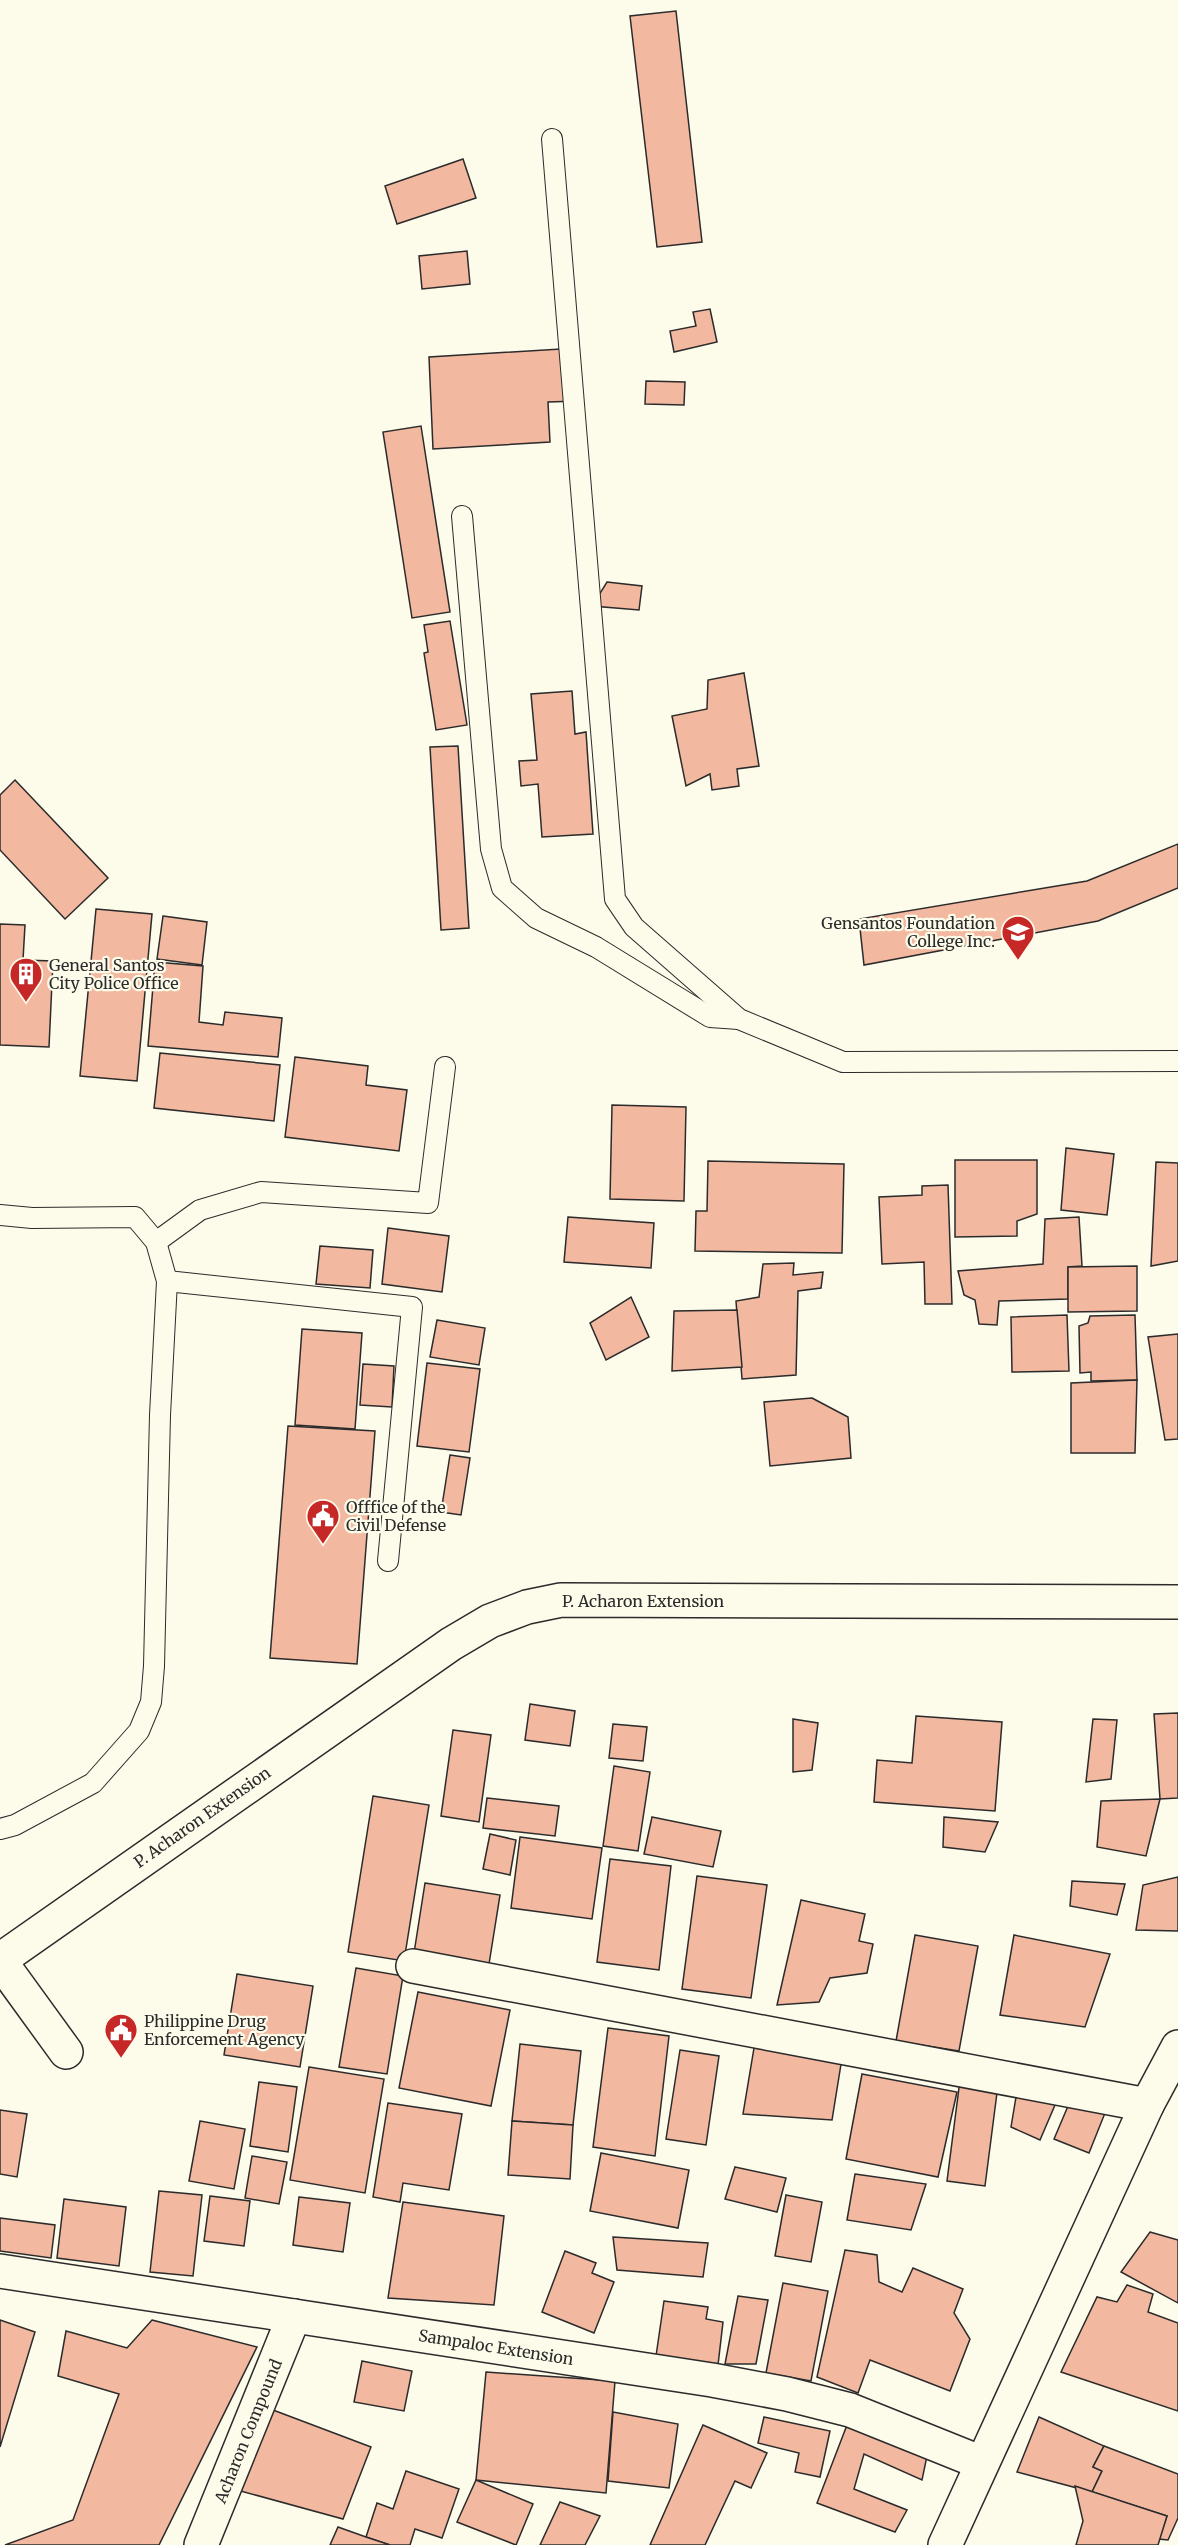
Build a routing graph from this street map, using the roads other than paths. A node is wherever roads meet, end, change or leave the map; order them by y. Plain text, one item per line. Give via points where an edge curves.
1 (552, 139) dead end
2 (462, 516) dead end
3 (739, 1019) junction
4 (1178, 1061) edge
5 (446, 1067) dead end
6 (0, 1215) edge
7 (156, 1242) junction
8 (167, 1281) junction
9 (388, 1562) dead end
10 (1178, 1602) edge
11 (0, 1829) edge
12 (0, 1960) edge
13 (413, 1966) dead end
14 (1178, 2047) edge
15 (66, 2052) dead end
16 (1147, 2105) junction
17 (0, 2271) edge
18 (294, 2316) junction
19 (982, 2463) junction
20 (201, 2545) edge
21 (945, 2545) edge

1 - 3 lane via 615,899 634,927
2 - 3 lane via 491,849 502,888 536,918 596,947 710,1017
3 - 4 lane via 843,1062
5 - 7 lane via 428,1203 261,1192 200,1210
6 - 7 lane via 135,1217
7 - 8 lane
8 - 9 lane via 412,1307
8 - 11 lane via 151,1702 139,1731 93,1783 15,1825
10 - 12 street, P. Acharon Extension via 561,1600 527,1607 490,1622 402,1676
12 - 15 street
13 - 16 street
14 - 16 street
16 - 19 street
17 - 18 street, Sampaloc Extension
18 - 19 street, Sampaloc Extension via 787,2394 850,2410
18 - 20 street, Acharon Compound
19 - 21 street

